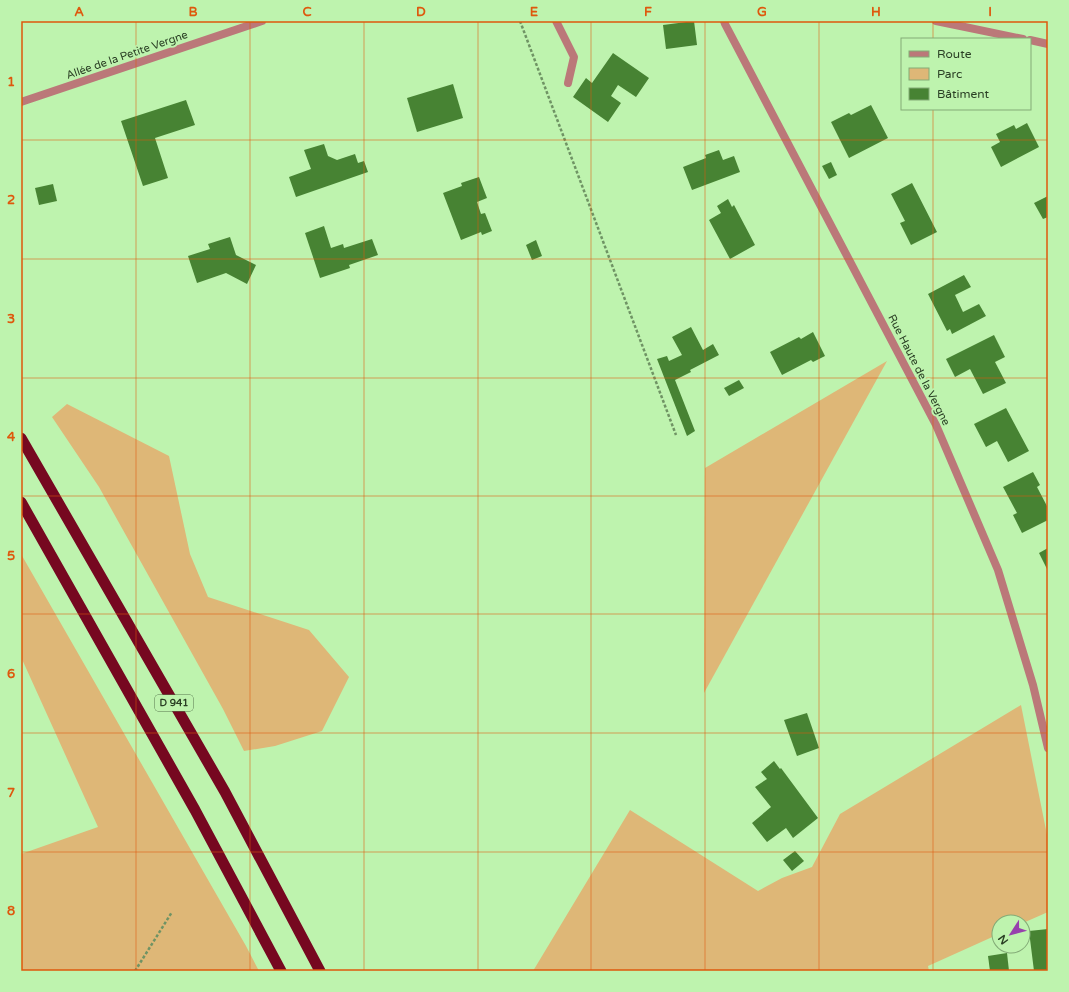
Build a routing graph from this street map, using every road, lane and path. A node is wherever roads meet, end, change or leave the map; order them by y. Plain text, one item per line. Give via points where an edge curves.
1 (262, 21) edge
2 (520, 21) edge
3 (556, 21) edge
4 (724, 21) edge
5 (936, 21) edge
6 (1018, 38) edge
7 (1031, 40) edge
8 (1048, 44) edge
9 (568, 83) dead end
10 (21, 102) edge
11 (676, 435) dead end
12 (21, 438) edge
13 (21, 502) edge
14 (1048, 748) edge
15 (172, 912) dead end
16 (135, 971) edge
17 (281, 971) edge
18 (320, 971) edge

1 - 10 street, Allée de la Petite Vergne
2 - 11 path
3 - 9 street via 574,57
4 - 14 street, Rue Haute de la Vergne via 936,425 998,570 1033,685
5 - 6 street
7 - 8 street
12 - 18 highway, D 941 via 225,792
13 - 17 highway, D 941 via 195,810
15 - 16 path

